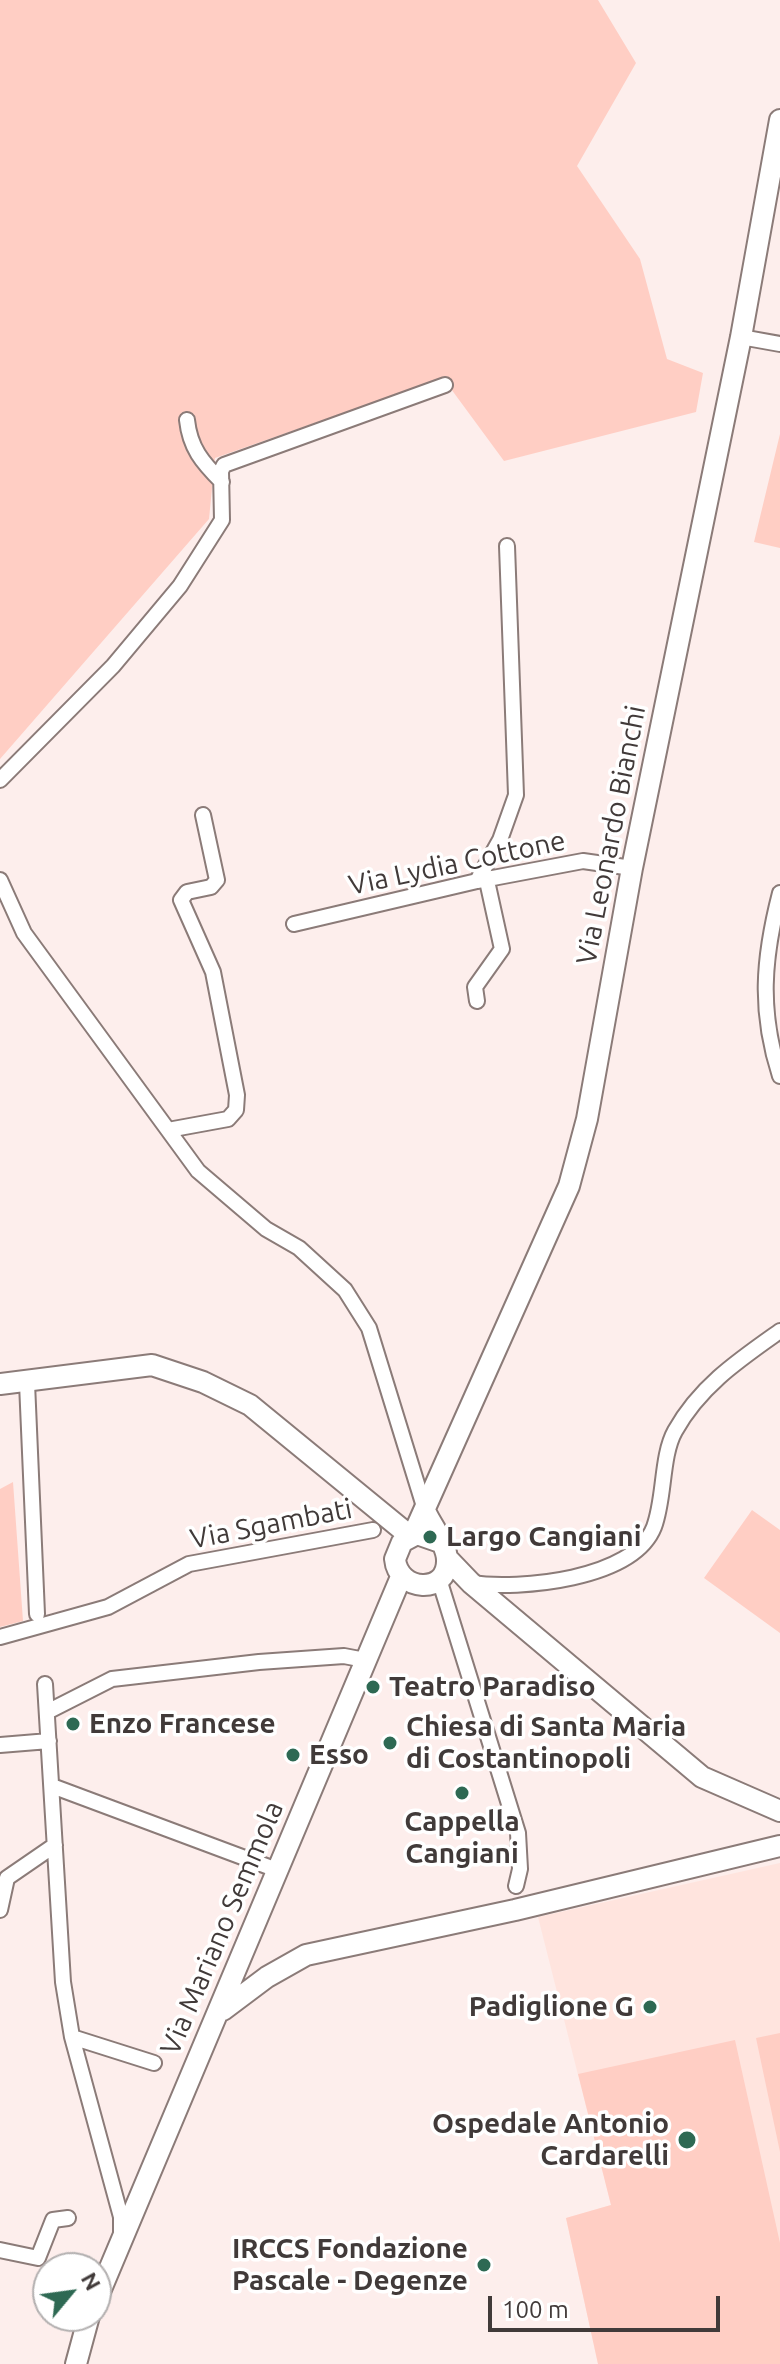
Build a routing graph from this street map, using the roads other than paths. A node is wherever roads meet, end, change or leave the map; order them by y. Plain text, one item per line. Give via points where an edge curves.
1 (780, 120) edge
2 (741, 337) junction
3 (780, 344) edge
4 (445, 385) dead end
5 (187, 420) dead end
6 (222, 482) junction
7 (507, 546) dead end
8 (0, 780) edge
9 (203, 815) dead end
10 (632, 868) junction
11 (0, 880) edge
12 (482, 881) junction
13 (780, 893) edge
14 (294, 924) dead end
15 (477, 1001) dead end
16 (780, 1076) edge
17 (168, 1130) junction
18 (780, 1331) edge
19 (27, 1383) junction
20 (0, 1384) edge
21 (426, 1513) junction
22 (377, 1522) junction
23 (407, 1540) junction
24 (444, 1550) junction
25 (401, 1577) junction
26 (439, 1579) junction
27 (471, 1583) junction
28 (37, 1614) dead end
29 (0, 1637) edge
30 (365, 1660) junction
31 (45, 1684) dead end
32 (47, 1712) junction
33 (49, 1741) junction
34 (0, 1745) edge
35 (52, 1786) junction
36 (780, 1811) edge
37 (55, 1845) junction
38 (780, 1846) edge
39 (277, 1870) junction
40 (516, 1886) dead end
41 (0, 1910) edge
42 (220, 2013) junction
43 (72, 2037) junction
44 (154, 2063) dead end
45 (68, 2218) dead end
46 (122, 2243) junction
47 (0, 2250) edge
48 (112, 2265) edge
49 (85, 2332) edge
50 (76, 2364) edge

1 - 2 main road, Via Leonardo Bianchi
2 - 3 street
2 - 10 main road, Via Leonardo Bianchi
4 - 6 street via 224,465
5 - 6 street via 189,441
6 - 8 street via 222,520 180,586 113,666
7 - 12 street via 516,795
9 - 17 street via 217,880 211,887 187,892 181,900 213,972 237,1105 228,1119
10 - 12 street, Via Lydia Cottone via 583,861
10 - 21 main road, Via Leonardo Bianchi via 587,1119 569,1186
11 - 17 street via 24,933
12 - 14 street, Via Lydia Cottone
12 - 15 street via 502,949 475,987
13 - 16 street via 763,999
17 - 21 street via 198,1171 266,1229 299,1248 360,1310
18 - 27 street via 701,1393 673,1434 653,1531 636,1550 596,1573 508,1585
19 - 20 main road
19 - 22 main road via 152,1365 203,1382 250,1405
19 - 28 street
21 - 23 main road, Via Leonardo Bianchi
21 - 24 main road
22 - 23 main road
22 - 29 street, Via Sgambati via 189,1564 108,1607
23 - 24 main road via 426,1534
23 - 25 main road via 395,1564
24 - 26 main road
24 - 27 main road
25 - 26 main road via 415,1586
25 - 30 main road, Via Mariano Semmola
26 - 40 street via 518,1833
27 - 36 main road via 702,1777
30 - 32 street via 344,1656 259,1662 112,1679
30 - 39 main road, Via Mariano Semmola
31 - 32 street
32 - 33 street
33 - 34 street
33 - 35 street
35 - 37 street
35 - 39 street
37 - 41 street via 7,1878
37 - 43 street via 63,1982
38 - 42 main road via 306,1955
39 - 42 main road, Via Mariano Semmola
42 - 46 main road, Via Mariano Semmola
43 - 44 street
43 - 46 street via 121,2217
45 - 47 street via 53,2220 38,2258
46 - 48 main road, Via Mariano Semmola
49 - 50 main road

